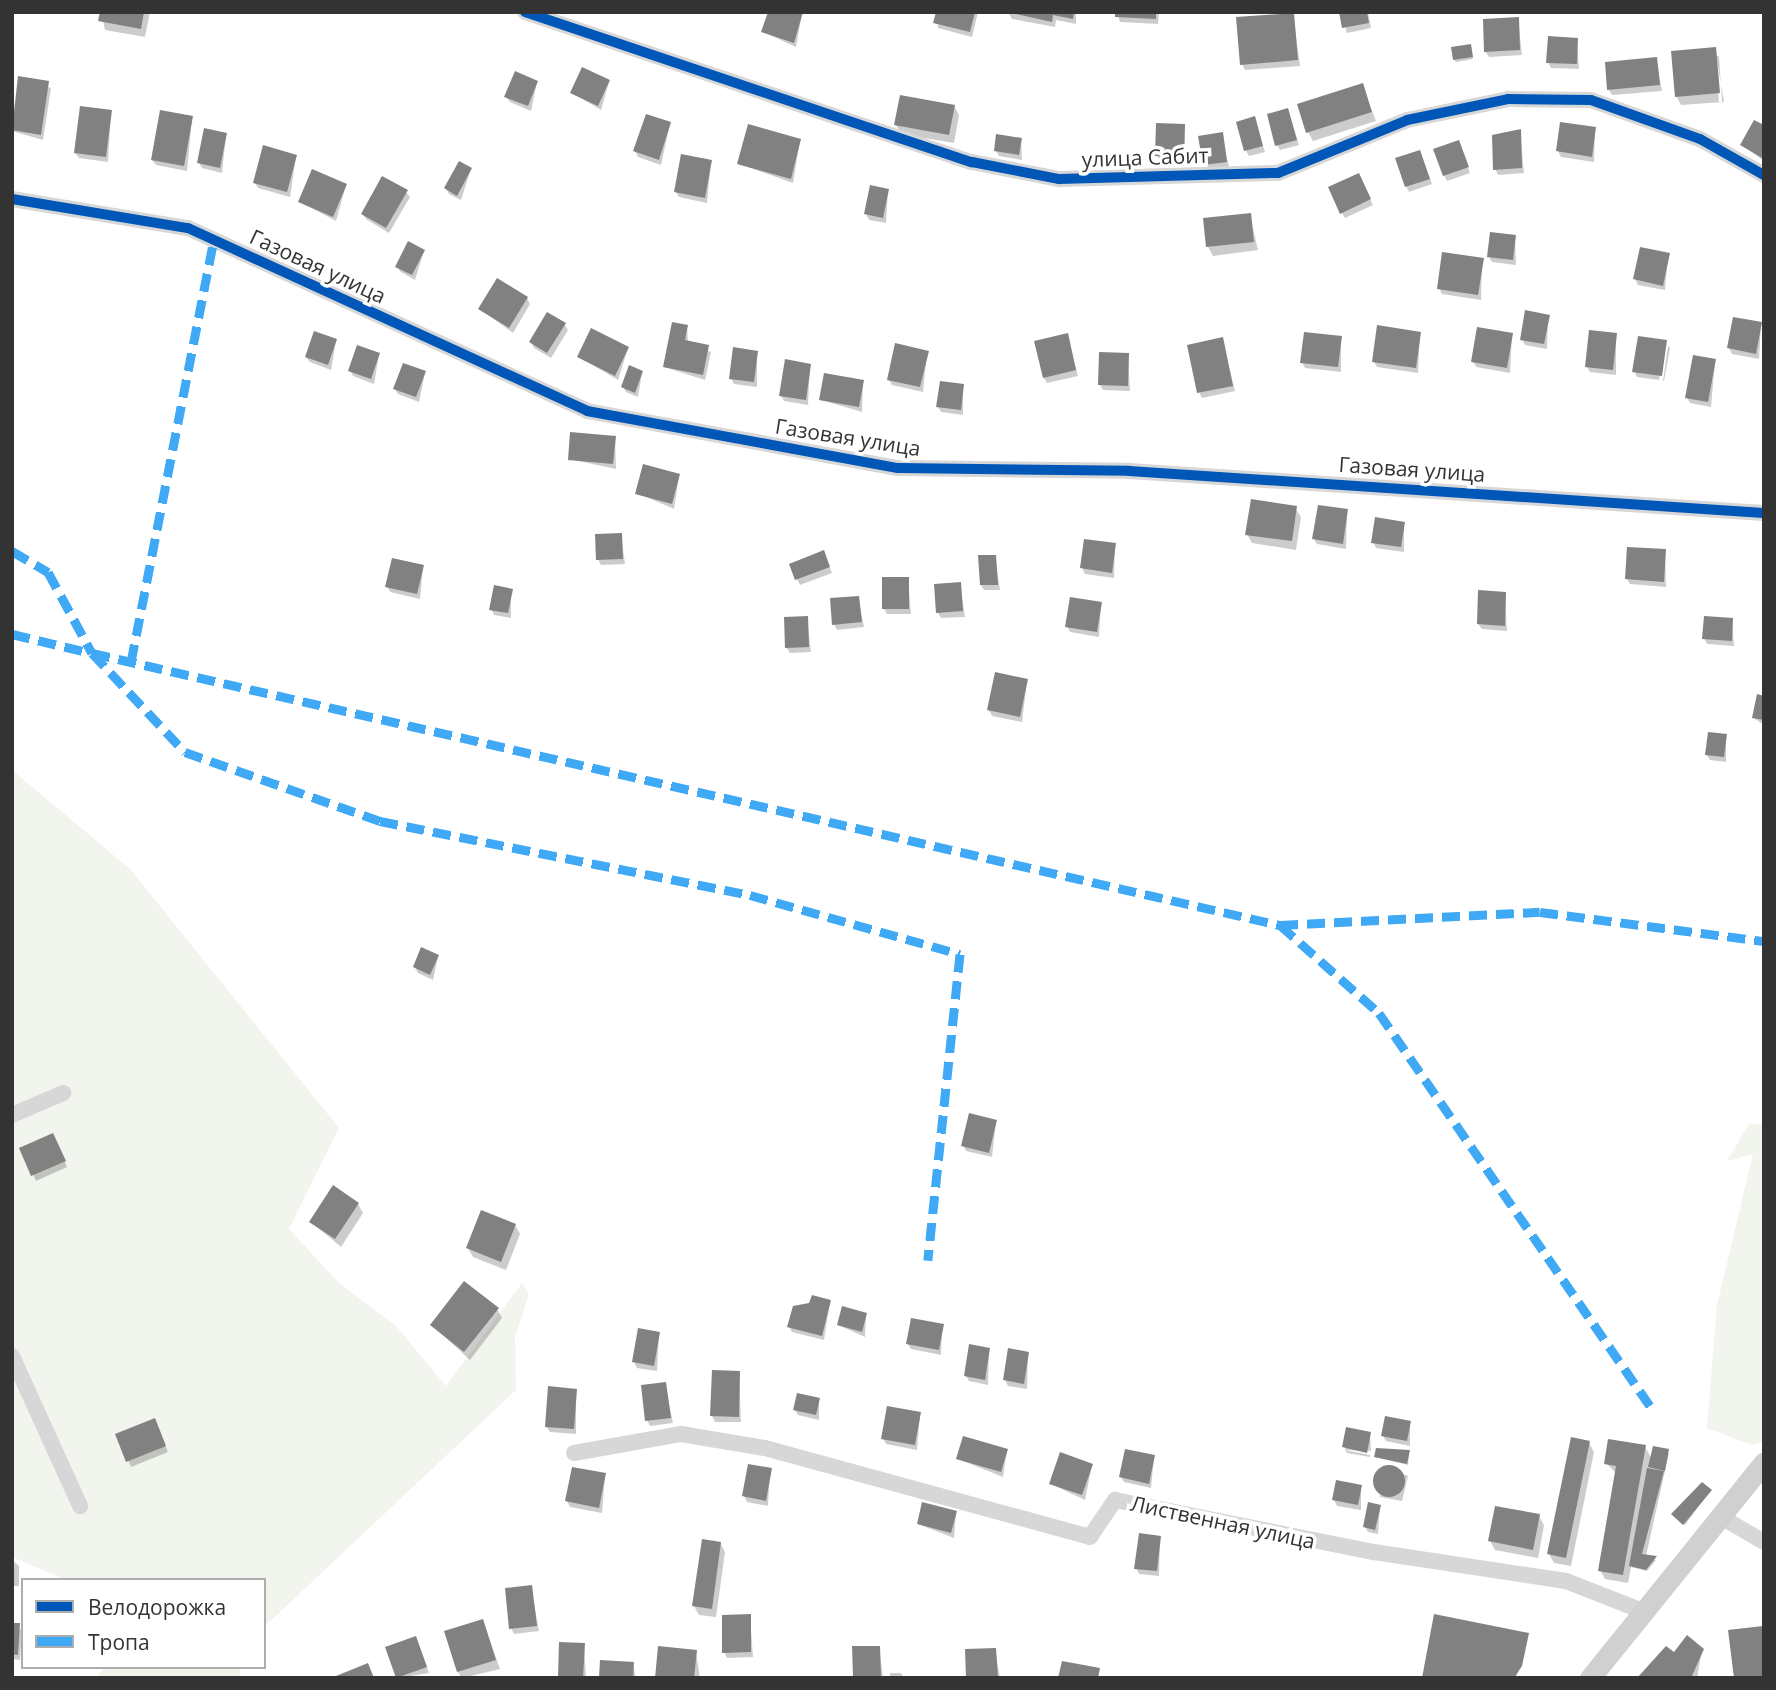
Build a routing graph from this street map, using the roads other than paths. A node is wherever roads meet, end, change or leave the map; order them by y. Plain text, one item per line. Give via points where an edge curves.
1 (525, 12) edge
2 (1764, 175) edge
3 (12, 200) edge
4 (1764, 513) edge
5 (63, 1093) dead end
6 (12, 1115) edge
7 (12, 1356) edge
8 (574, 1453) dead end
9 (1764, 1462) edge
10 (80, 1507) dead end
11 (1721, 1517) junction
12 (1764, 1542) edge
13 (1645, 1612) junction
14 (1590, 1678) edge

1 - 2 street, улица Сабит via 972,162 1059,179 1278,173 1407,120 1508,99 1591,100 1700,139
3 - 4 street, Газовая улица via 188,228 587,411 898,468 1143,472
5 - 6 street
7 - 10 street
8 - 13 street, Лиственная улица via 681,1434 765,1448 1090,1537 1115,1500 1374,1552 1566,1581
9 - 11 street
11 - 12 street
11 - 13 street
13 - 14 street

